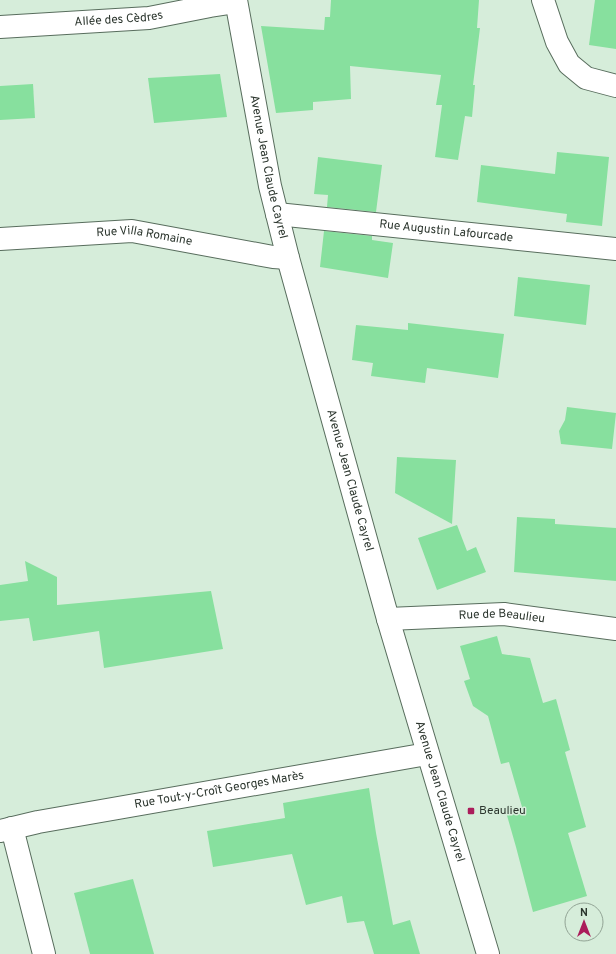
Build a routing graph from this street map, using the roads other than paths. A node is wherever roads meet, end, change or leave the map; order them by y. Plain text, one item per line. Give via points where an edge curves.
1 (543, 0) edge
2 (236, 1) edge
3 (0, 27) edge
4 (616, 86) edge
5 (277, 214) junction
6 (0, 239) edge
7 (616, 249) edge
8 (288, 258) junction
9 (388, 619) junction
10 (616, 629) edge
11 (427, 754) junction
12 (6, 830) edge
13 (44, 954) edge
14 (488, 954) edge

1 - 4 street via 557,42 569,64 586,78
2 - 3 street, Allée des Cèdres via 149,18
2 - 5 street, Avenue Jean Claude Cayrel
5 - 7 street, Rue Augustin Lafourcade
5 - 8 street, Avenue Jean Claude Cayrel
6 - 8 street, Rue Villa Romaine via 132,231
8 - 9 street, Avenue Jean Claude Cayrel
9 - 10 street, Rue de Beaulieu via 504,614
9 - 11 street, Avenue Jean Claude Cayrel
11 - 12 street, Rue Tout-y-Croît Georges Marès via 53,819
11 - 14 street, Avenue Jean Claude Cayrel
12 - 13 street, Rue Tout-y-Croît Georges Marès

